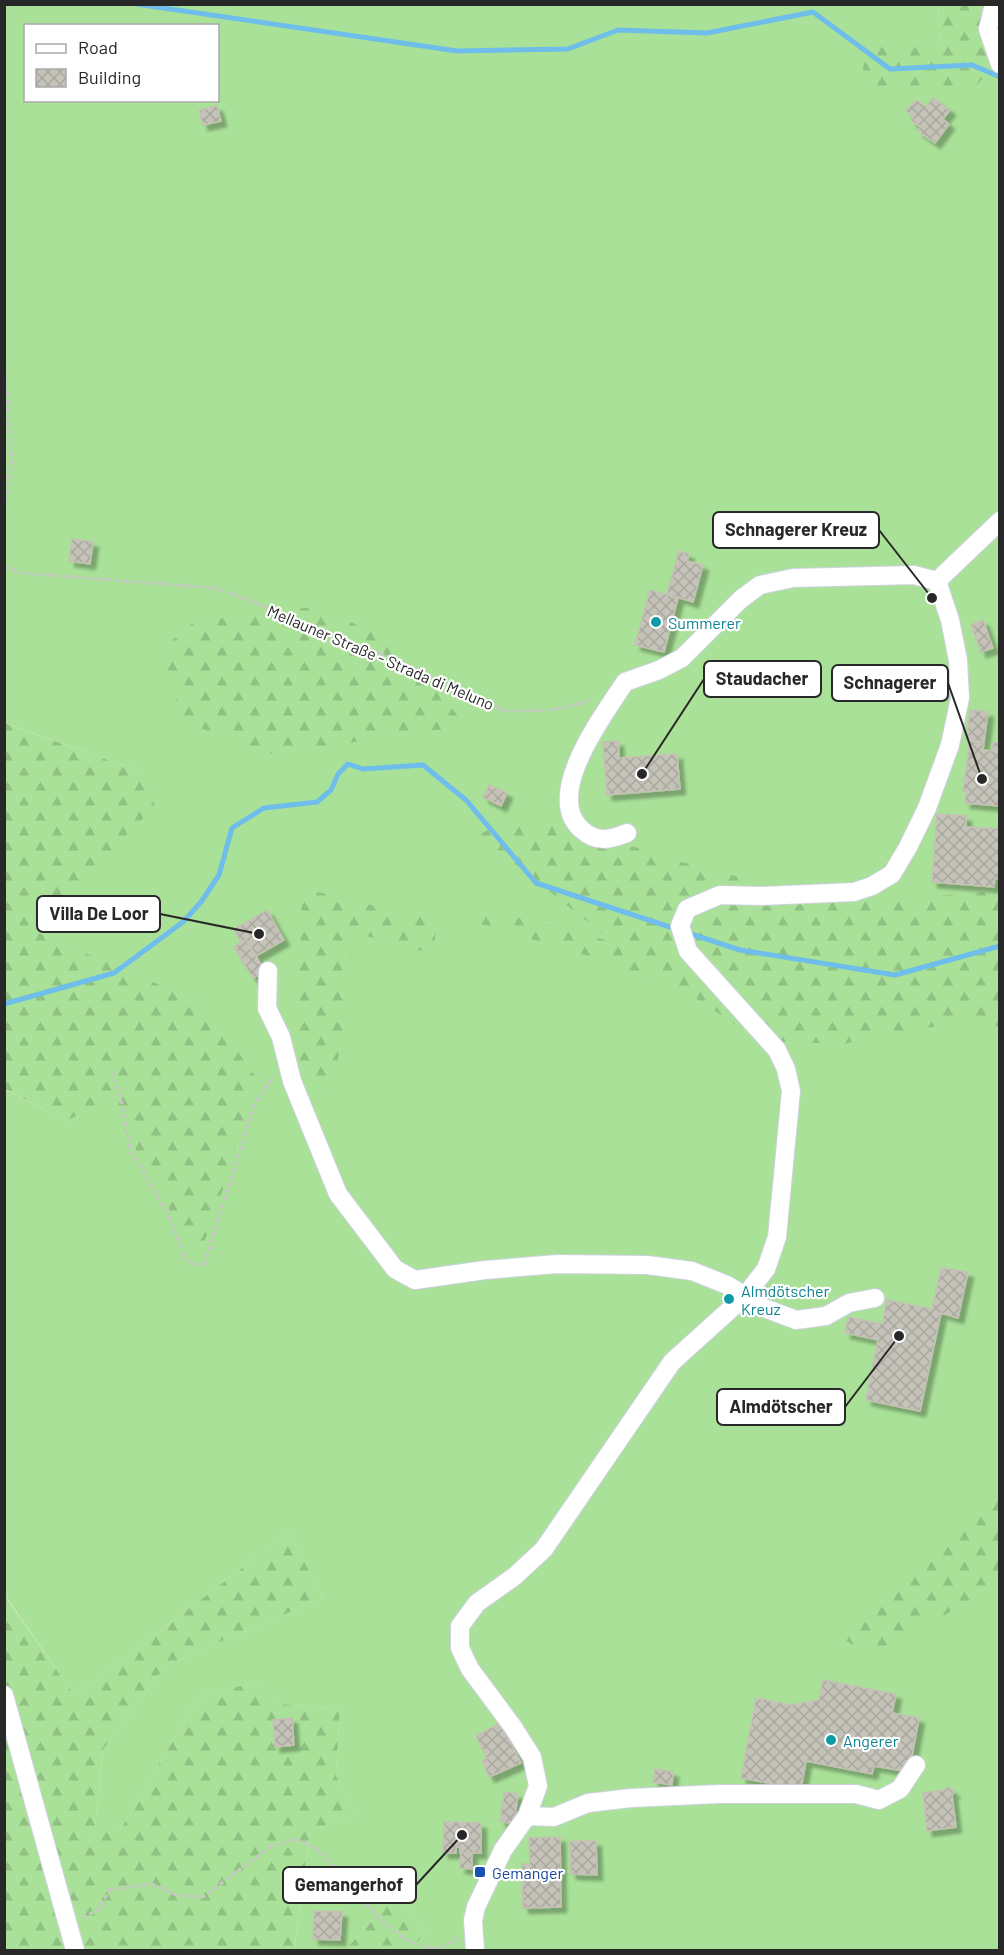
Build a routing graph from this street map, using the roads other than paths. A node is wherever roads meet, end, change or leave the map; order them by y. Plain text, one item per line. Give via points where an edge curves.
1 (994, 4) edge
2 (999, 64) edge
3 (999, 521) edge
4 (937, 581) junction
5 (627, 833) dead end
6 (268, 971) dead end
7 (746, 1296) junction
8 (875, 1298) dead end
9 (4, 1695) edge
10 (916, 1765) dead end
11 (526, 1816) junction
12 (75, 1950) edge
13 (475, 1950) edge

1 - 2 street via 988,30
3 - 4 street
4 - 5 street via 914,575 804,577 760,585 681,658 624,682 577,762 568,797 572,821 585,834 608,841
4 - 7 street via 958,660 960,698 950,745 927,808 892,874 854,892 720,895 687,909 680,926 688,951 777,1050 791,1091 777,1237 766,1269
6 - 7 street via 267,1008 338,1194 395,1269 415,1280 557,1264 647,1265 692,1271
7 - 8 street via 754,1304 796,1320 826,1316 849,1303
7 - 11 street via 672,1362 544,1549 477,1603 460,1626 459,1648 470,1669 532,1757 538,1785
9 - 12 street
10 - 11 street via 900,1789 879,1800 856,1794 697,1795 588,1803 554,1817
11 - 13 street via 503,1850 476,1907

